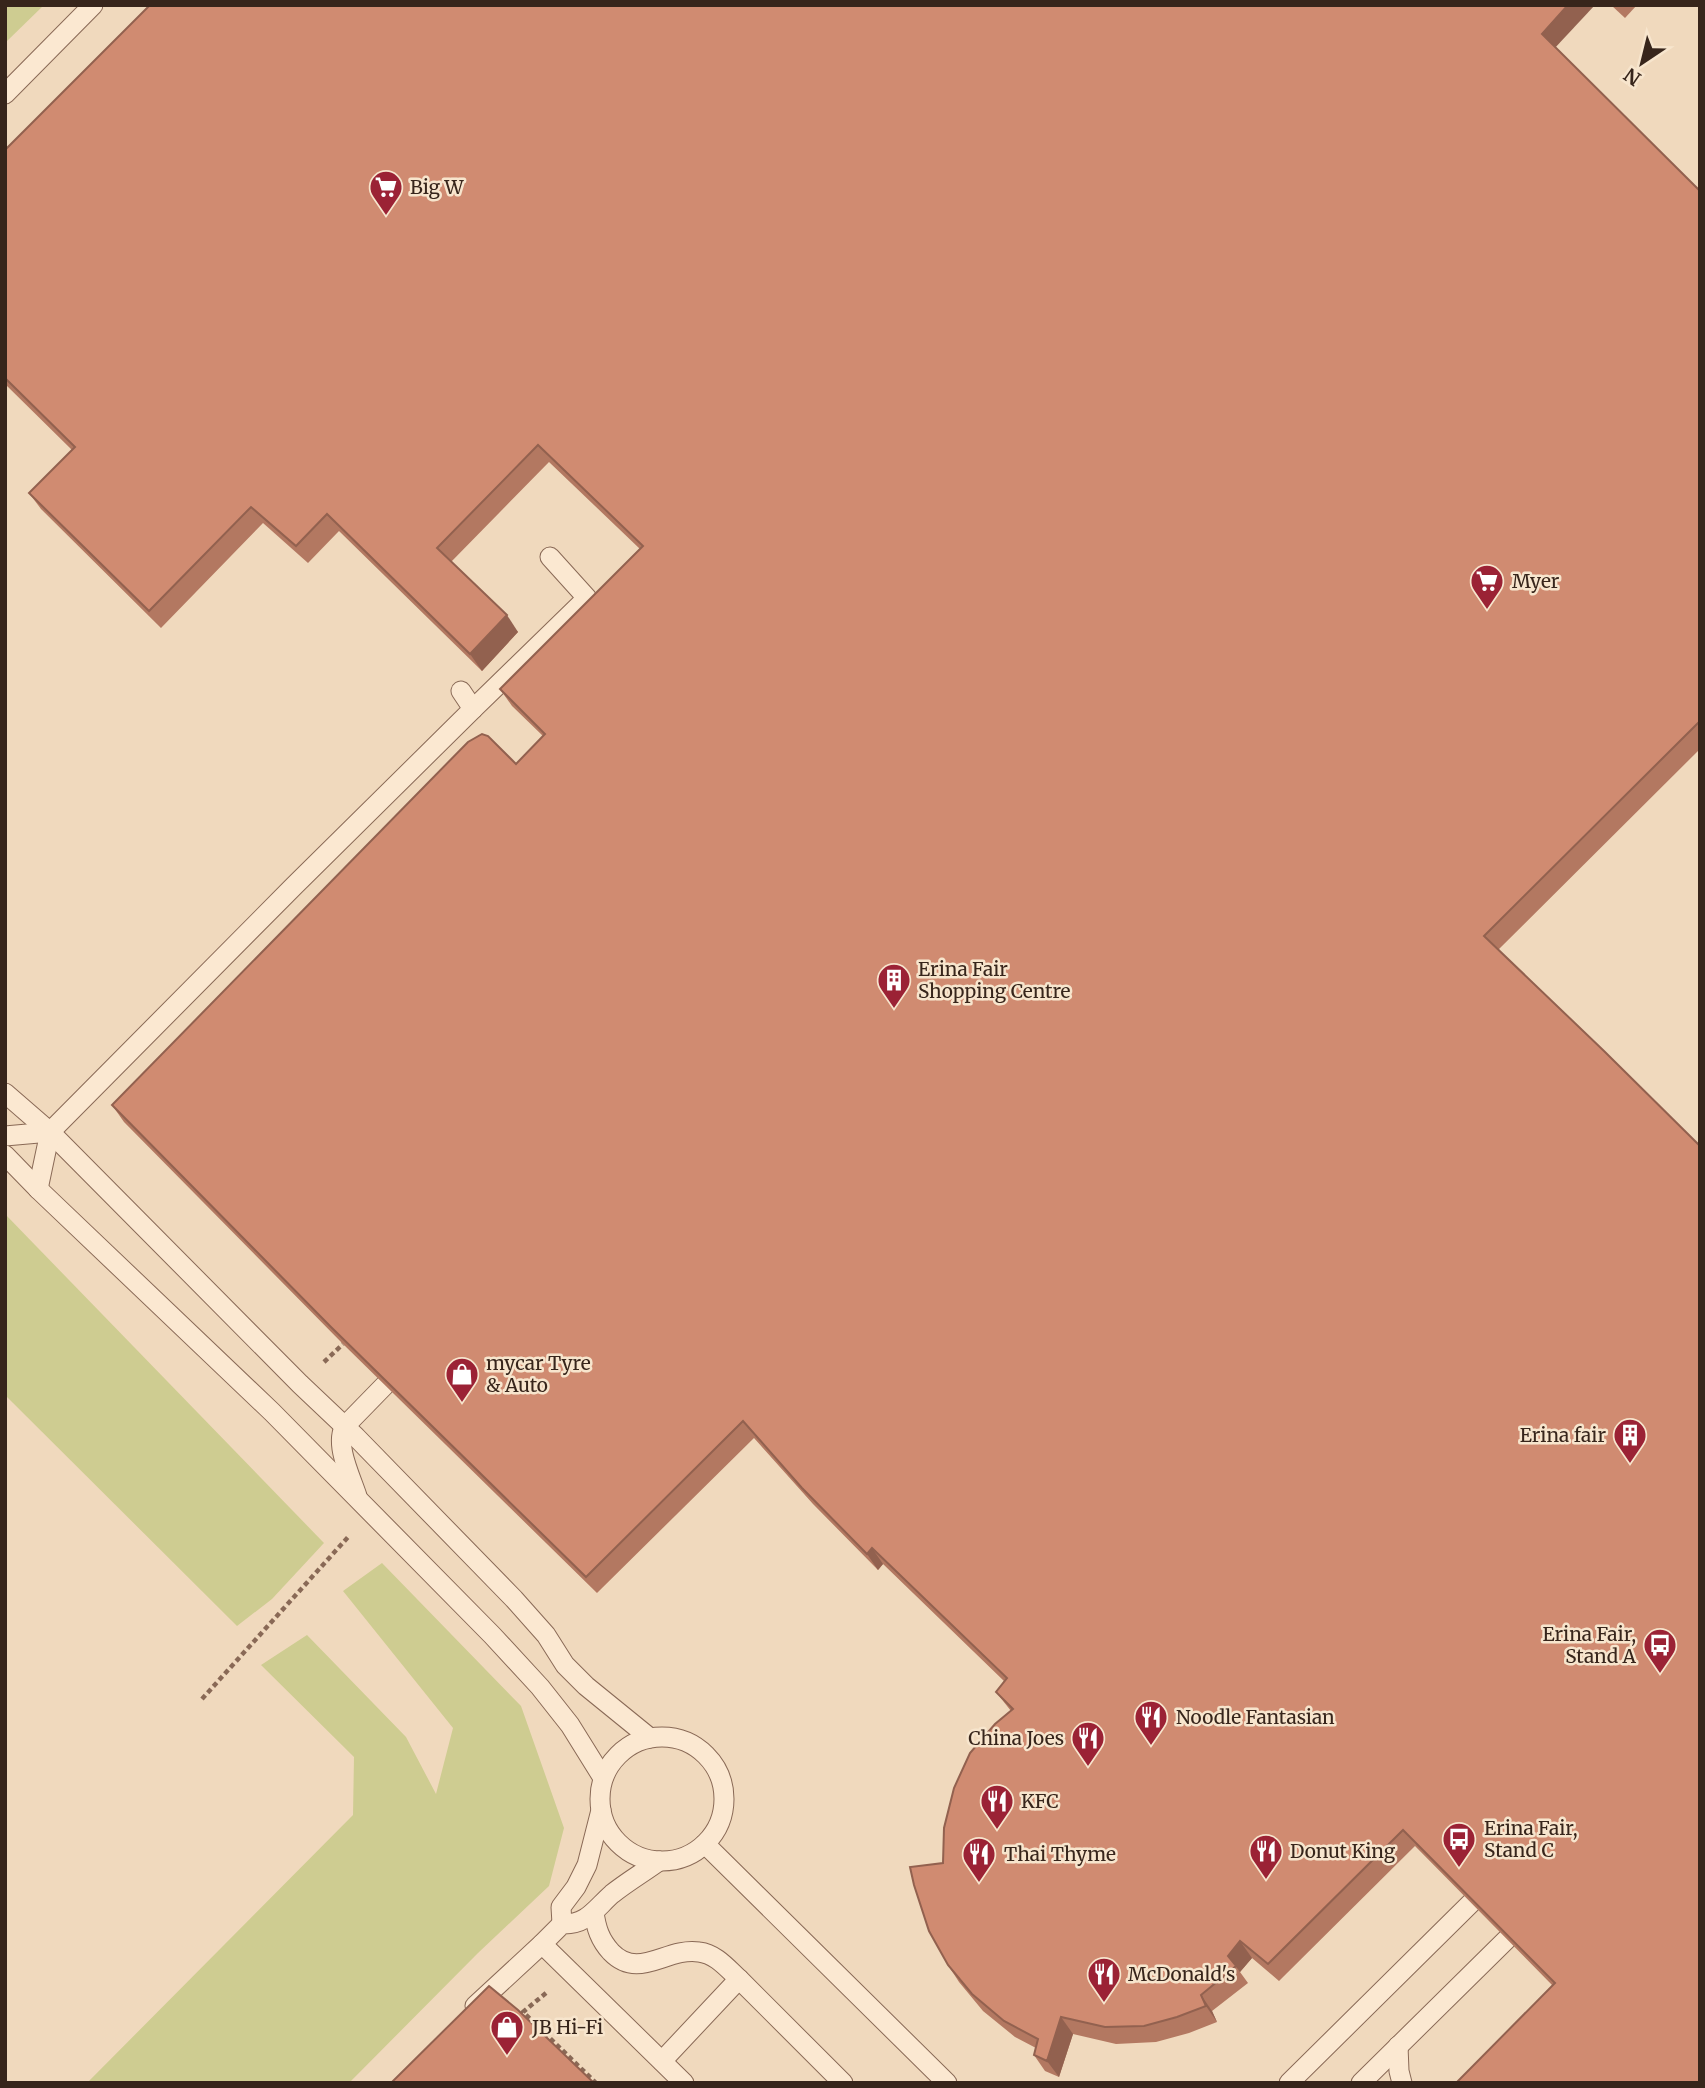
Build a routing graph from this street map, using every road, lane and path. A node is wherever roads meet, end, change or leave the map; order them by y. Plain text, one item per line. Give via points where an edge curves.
1 (93, 5) edge
2 (5, 94) edge
3 (550, 557) dead end
4 (461, 691) dead end
5 (473, 709) junction
6 (5, 1093) edge
7 (50, 1132) junction
8 (5, 1136) edge
9 (5, 1155) edge
10 (38, 1189) junction
11 (342, 1344) edge
12 (324, 1362) dead end
13 (385, 1385) edge
14 (345, 1426) junction
15 (358, 1501) junction
16 (350, 1534) dead end
17 (202, 1699) dead end
18 (650, 1738) junction
19 (603, 1778) junction
20 (601, 1810) junction
21 (705, 1844) junction
22 (659, 1861) junction
23 (1471, 1903) edge
24 (594, 1912) junction
25 (562, 1924) junction
26 (1507, 1939) edge
27 (542, 1944) junction
28 (572, 1974) junction
29 (739, 1979) junction
30 (461, 2019) edge
31 (1398, 2046) junction
32 (662, 2060) junction
33 (596, 2083) edge
34 (684, 2083) edge
35 (843, 2083) edge
36 (947, 2083) edge
37 (1289, 2083) edge
38 (1361, 2083) edge
39 (1402, 2083) edge

1 - 2 lane
3 - 5 lane via 587,598
4 - 5 lane
5 - 7 lane
6 - 7 lane
7 - 8 lane
7 - 10 lane
7 - 14 lane
9 - 10 lane
10 - 15 lane via 272,1412
11 - 12 path
13 - 14 lane
14 - 15 lane via 340,1433 341,1446
14 - 18 lane via 514,1599 565,1665
15 - 19 lane via 540,1687 570,1724
16 - 17 path
18 - 19 lane via 621,1752
18 - 21 lane via 670,1737 689,1744 717,1771 723,1810
19 - 20 lane
20 - 22 lane via 621,1846 638,1857
20 - 25 lane via 587,1865 561,1907
21 - 22 lane via 675,1860
21 - 36 lane
22 - 24 lane
23 - 37 lane
24 - 25 lane via 575,1924
24 - 29 lane via 597,1930 620,1961 637,1965 699,1952 717,1958
25 - 27 lane
26 - 31 lane
27 - 28 lane
27 - 30 lane
28 - 32 lane
28 - 33 path via 523,2012
29 - 32 lane
29 - 35 lane
31 - 38 lane
31 - 39 lane
32 - 34 lane

